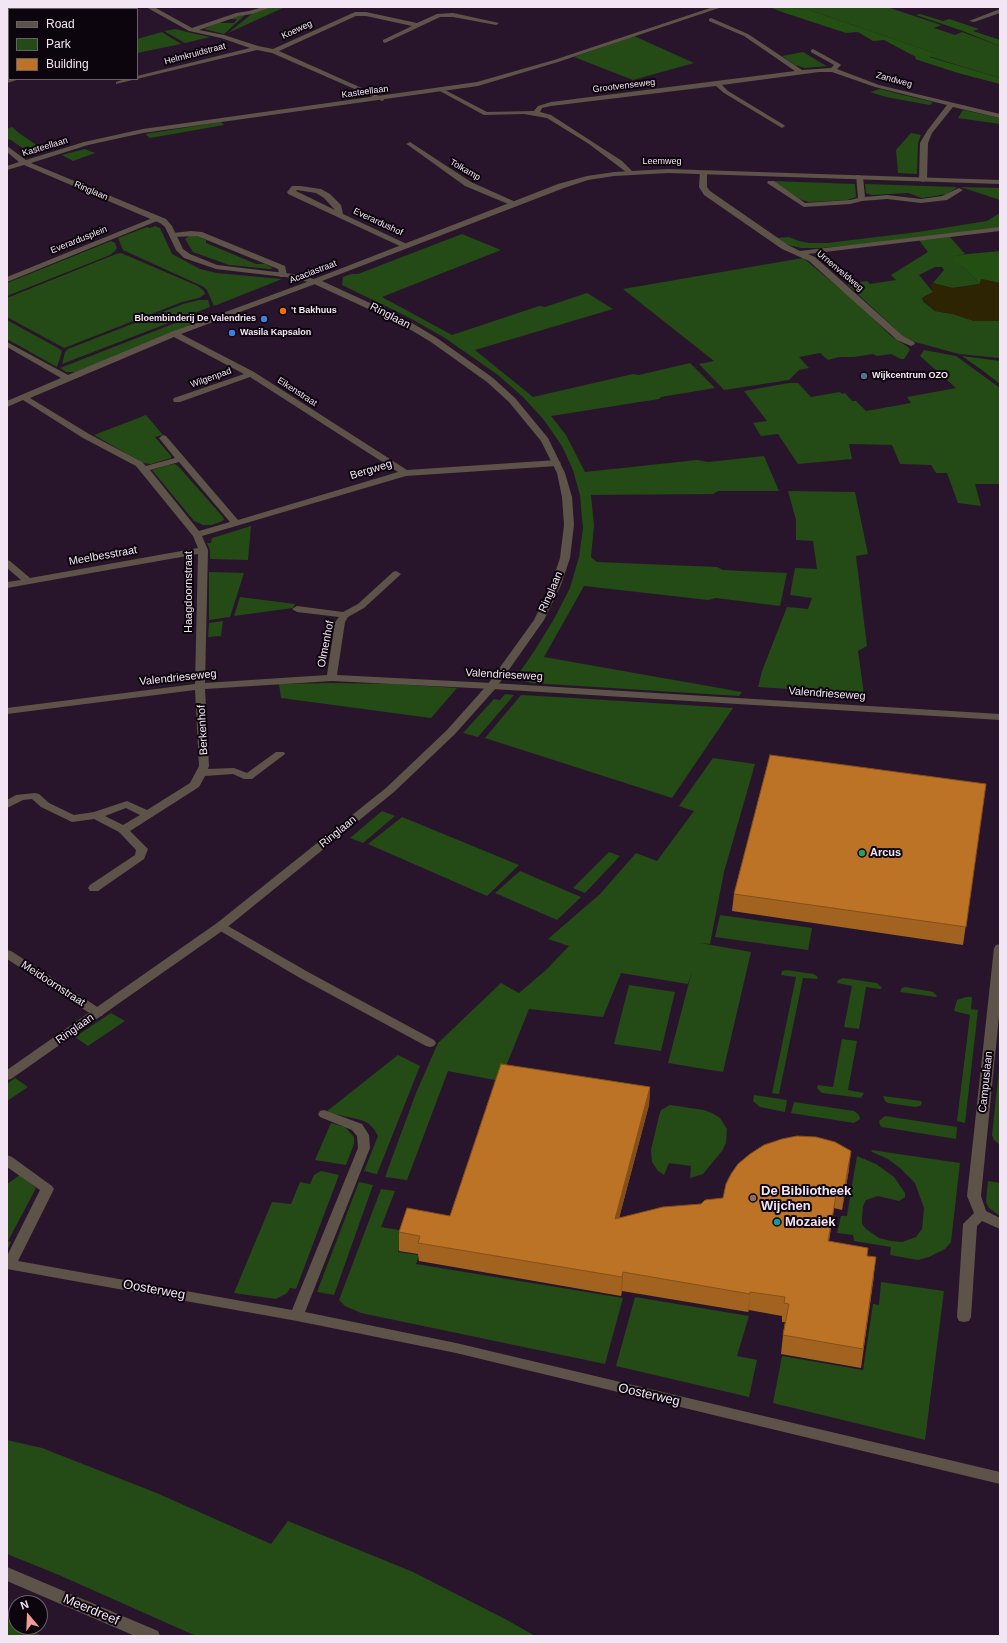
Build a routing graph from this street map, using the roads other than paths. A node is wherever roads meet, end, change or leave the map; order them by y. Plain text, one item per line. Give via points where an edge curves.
1 (149, 7) edge
2 (269, 7) edge
3 (719, 7) edge
4 (1000, 11) edge
5 (711, 20) dead end
6 (972, 21) dead end
7 (496, 23) dead end
8 (418, 25) junction
9 (191, 30) junction
10 (385, 41) dead end
11 (257, 48) junction
12 (274, 51) junction
13 (813, 51) dead end
14 (833, 70) junction
15 (800, 72) junction
16 (138, 78) edge
17 (128, 80) edge
18 (118, 82) dead end
19 (717, 84) junction
20 (441, 90) junction
21 (382, 99) junction
22 (952, 104) junction
23 (536, 113) junction
24 (1000, 116) edge
25 (782, 126) dead end
26 (410, 144) dead end
27 (7, 148) edge
28 (24, 162) junction
29 (7, 168) edge
30 (630, 173) junction
31 (703, 173) junction
32 (859, 177) junction
33 (923, 180) junction
34 (1000, 182) edge
35 (771, 183) dead end
36 (959, 190) dead end
37 (862, 199) junction
38 (516, 204) junction
39 (340, 215) junction
40 (158, 219) junction
41 (1000, 229) edge
42 (173, 235) junction
43 (407, 246) junction
44 (800, 253) junction
45 (283, 275) junction
46 (7, 280) edge
47 (315, 281) junction
48 (174, 334) junction
49 (7, 344) edge
50 (911, 344) dead end
51 (251, 374) junction
52 (68, 379) junction
53 (23, 397) junction
54 (177, 400) dead end
55 (7, 404) edge
56 (163, 438) dead end
57 (181, 459) junction
58 (557, 463) junction
59 (144, 469) junction
60 (405, 473) junction
61 (236, 524) junction
62 (197, 535) junction
63 (203, 550) junction
64 (7, 562) edge
65 (396, 574) dead end
66 (28, 582) junction
67 (7, 585) edge
68 (297, 609) dead end
69 (344, 615) junction
70 (332, 678) junction
71 (200, 686) junction
72 (492, 686) junction
73 (7, 711) edge
74 (1000, 717) edge
75 (280, 754) dead end
76 (201, 773) junction
77 (7, 805) edge
78 (96, 814) junction
79 (147, 814) junction
80 (123, 830) junction
81 (94, 888) dead end
82 (221, 926) junction
83 (1000, 948) edge
84 (7, 954) edge
85 (98, 1013) junction
86 (430, 1043) dead end
87 (7, 1076) edge
88 (324, 1114) dead end
89 (7, 1160) edge
90 (981, 1214) junction
91 (1000, 1224) edge
92 (8, 1264) edge
93 (297, 1316) junction
94 (964, 1317) dead end
95 (1000, 1478) edge
96 (7, 1574) edge
97 (152, 1636) edge

1 - 9 street, Helmkruidstraat
2 - 9 street via 238,14
3 - 20 street, Kasteellaan via 508,76
4 - 6 street
5 - 15 street via 746,35
7 - 8 street via 446,14
8 - 10 street
8 - 12 street, Koeweg via 366,14 354,14
9 - 11 street, Helmkruidstraat via 222,36
11 - 12 street, Helmkruidstraat
11 - 16 street, Helmkruidstraat
12 - 21 street, Koeweg
13 - 14 street via 838,66
14 - 15 street, Grootvenseweg
14 - 22 street, Zandweg via 877,86
15 - 19 street, Grootvenseweg
17 - 18 street
19 - 23 street, Grootvenseweg via 551,104 540,107
19 - 25 street
20 - 21 street, Kasteellaan
20 - 23 street, Leemweg via 486,114
21 - 28 street, Kasteellaan via 128,134 86,143
22 - 24 street, Zandweg
22 - 33 street via 929,132 924,143
23 - 30 street, Leemweg via 556,119
26 - 38 street, Tolkamp via 468,184
27 - 28 street, Ringlaan
28 - 29 street, Kasteellaan
28 - 40 street, Ringlaan
30 - 31 street, Leemweg
30 - 38 street, Acaciastraat via 587,178
31 - 32 street, Leemweg
31 - 44 street, Urnenveldweg via 703,187 707,193 785,247
32 - 33 street, Leemweg
32 - 37 street
33 - 34 street, Leemweg
35 - 37 street via 804,205
36 - 37 street via 944,198 921,201 887,197
38 - 43 street, Acaciastraat
39 - 39 street, Everardushof via 338,207 318,191 300,188 291,192
39 - 43 street, Everardushof
40 - 42 street, Ringlaan via 166,223
40 - 46 street, Everardusplein
41 - 44 street
42 - 45 street via 199,234 282,268
42 - 45 street, Ringlaan via 183,253 209,265 228,270
43 - 47 street, Acaciastraat
44 - 50 street, Urnenveldweg via 812,259 900,338
45 - 47 street, Ringlaan
47 - 48 street, Acaciastraat
47 - 58 street, Ringlaan via 404,322 465,361 512,400 545,440
48 - 51 street, Eikenstraat
48 - 52 street, Acaciastraat
49 - 52 street
51 - 54 street, Wilgenpad
51 - 60 street, Eikenstraat
52 - 53 street, Acaciastraat
53 - 55 street, Acaciastraat
53 - 59 street, Haagdoornstraat
56 - 57 street
57 - 59 street
57 - 61 street
58 - 60 street, Bergweg
58 - 72 street, Ringlaan via 567,497 569,525 565,558 539,620
59 - 62 street, Haagdoornstraat
60 - 61 street, Bergweg
61 - 62 street, Bergweg
62 - 63 street, Haagdoornstraat
63 - 66 street, Meelbesstraat
63 - 71 street, Haagdoornstraat
64 - 66 street
65 - 69 street, Olmenhof via 361,606
66 - 67 street, Meelbesstraat
68 - 69 street, Olmenhof
69 - 70 street, Olmenhof via 340,622
70 - 71 street, Valendrieseweg
70 - 72 street, Valendrieseweg
71 - 73 street, Valendrieseweg
71 - 76 street, Berkenhof via 204,766
72 - 74 street, Valendrieseweg
72 - 82 street, Ringlaan via 451,732 390,790
75 - 76 street via 248,778 234,771
76 - 79 street via 195,785
77 - 78 street via 20,797 36,796 45,806 72,819
78 - 79 street via 127,804
78 - 80 street
79 - 80 street
80 - 81 street via 142,849 140,857
82 - 85 street, Ringlaan
82 - 86 street via 304,975
83 - 90 street, Campuslaan via 974,1196
84 - 85 street, Meidoornstraat
85 - 87 street, Ringlaan
88 - 93 street via 357,1126 363,1135 364,1148
89 - 92 street, Oosterweg via 47,1189
90 - 91 street
90 - 94 street via 970,1224
92 - 93 street, Oosterweg
93 - 95 street, Oosterweg via 456,1348
96 - 97 street, Meerdreef

